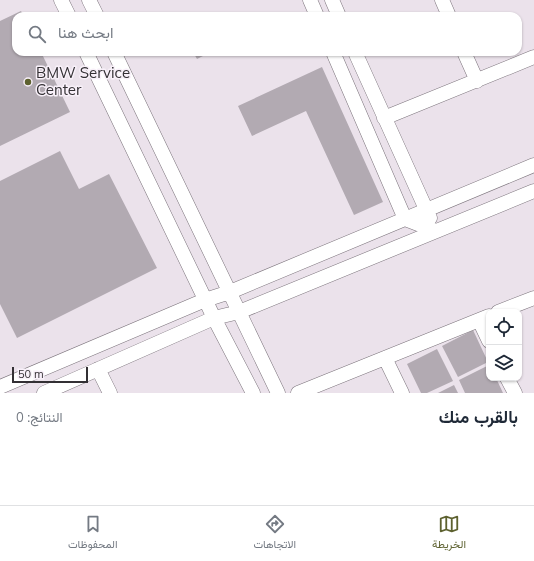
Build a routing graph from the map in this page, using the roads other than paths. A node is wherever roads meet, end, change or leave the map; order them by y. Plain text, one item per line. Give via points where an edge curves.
1 (61, 0) edge
2 (89, 0) edge
3 (310, 0) edge
4 (332, 0) edge
5 (442, 0) edge
6 (67, 12) edge
7 (95, 12) edge
8 (315, 12) edge
9 (337, 12) edge
10 (447, 12) edge
11 (88, 56) edge
12 (116, 56) edge
13 (335, 56) edge
14 (357, 56) edge
15 (466, 56) edge
16 (534, 57) edge
17 (476, 81) junction
18 (384, 118) junction
19 (534, 165) edge
20 (534, 191) edge
21 (426, 210) junction
22 (405, 219) junction
23 (436, 231) junction
24 (230, 292) junction
25 (534, 298) edge
26 (205, 300) junction
27 (506, 309) edge
28 (239, 312) junction
29 (214, 318) junction
30 (484, 318) edge
31 (385, 358) junction
32 (98, 369) junction
33 (509, 381) edge
34 (0, 387) edge
35 (44, 393) edge
36 (110, 393) edge
37 (253, 393) edge
38 (278, 393) edge
39 (298, 393) edge
40 (402, 393) edge
41 (515, 393) edge

1 - 6 street
2 - 7 street
3 - 8 street
4 - 9 street
5 - 10 street
11 - 26 street
12 - 24 street
13 - 22 street
14 - 18 street
15 - 17 street
16 - 17 street
17 - 18 street
18 - 21 street
19 - 21 street
20 - 23 street
21 - 22 street
21 - 23 street
22 - 23 street
22 - 24 street
23 - 28 street
24 - 26 street
24 - 28 street
25 - 27 street
26 - 29 street
26 - 34 street
28 - 29 street
28 - 38 street
29 - 32 street
29 - 37 street
30 - 31 street
31 - 39 street
31 - 40 street
32 - 35 street
32 - 36 street
33 - 41 street

